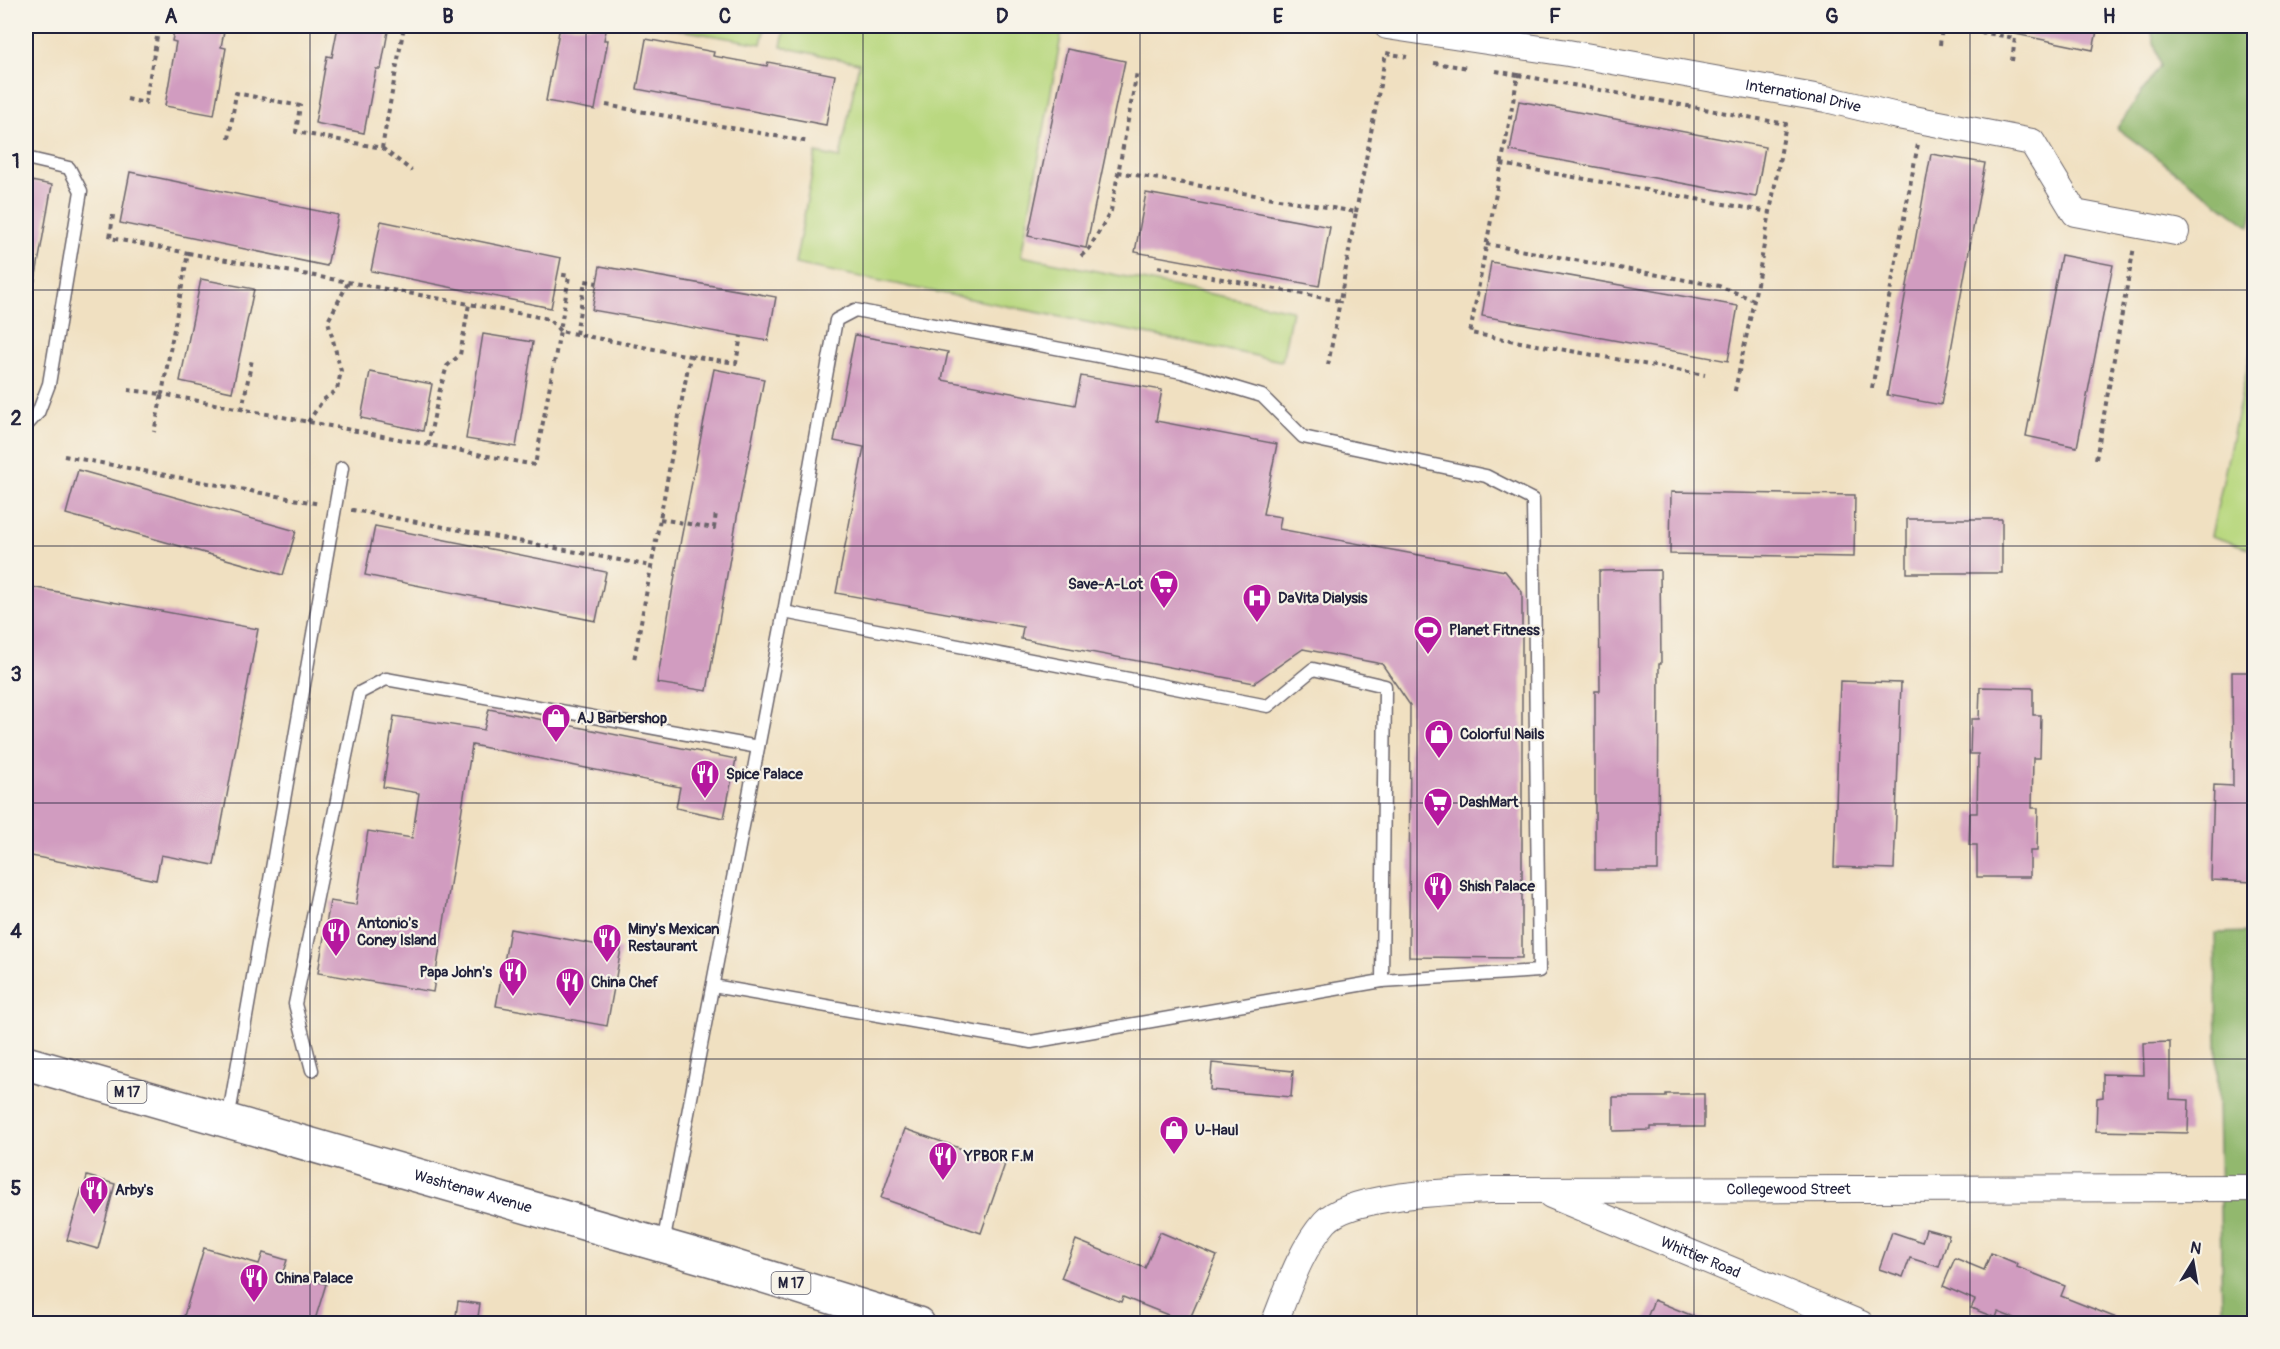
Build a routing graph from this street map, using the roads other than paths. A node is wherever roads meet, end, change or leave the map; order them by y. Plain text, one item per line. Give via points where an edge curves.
1 (1387, 26) edge
2 (26, 158) edge
3 (2176, 232) dead end
4 (26, 426) edge
5 (342, 468) dead end
6 (784, 612) junction
7 (758, 747) junction
8 (1382, 981) junction
9 (713, 986) junction
10 (26, 1064) edge
11 (312, 1070) dead end
12 (228, 1121) junction
13 (2254, 1188) edge
14 (1541, 1190) junction
15 (663, 1245) junction
16 (918, 1323) edge
17 (1274, 1323) edge
18 (1861, 1323) edge

1 - 3 street, International Drive via 1568,53 1826,99 2032,142 2074,213
2 - 4 lane via 69,168 81,191 49,384 38,413
5 - 12 lane
6 - 7 lane
6 - 8 lane via 1268,706 1313,669 1385,686
6 - 8 lane via 836,320 855,310 1182,372 1262,396 1304,437 1486,476 1533,500 1539,971
7 - 9 lane
7 - 11 lane via 386,679 359,693 295,1004
8 - 9 lane via 1031,1042
9 - 15 lane
10 - 12 main road, Washtenaw Avenue / M 17
12 - 15 main road, Washtenaw Avenue / M 17
13 - 14 street, Collegewood Street
14 - 17 street, Collegewood Street via 1403,1196 1360,1203 1327,1219 1307,1245
14 - 18 street, Whittier Road
15 - 16 main road, Washtenaw Avenue / M 17

